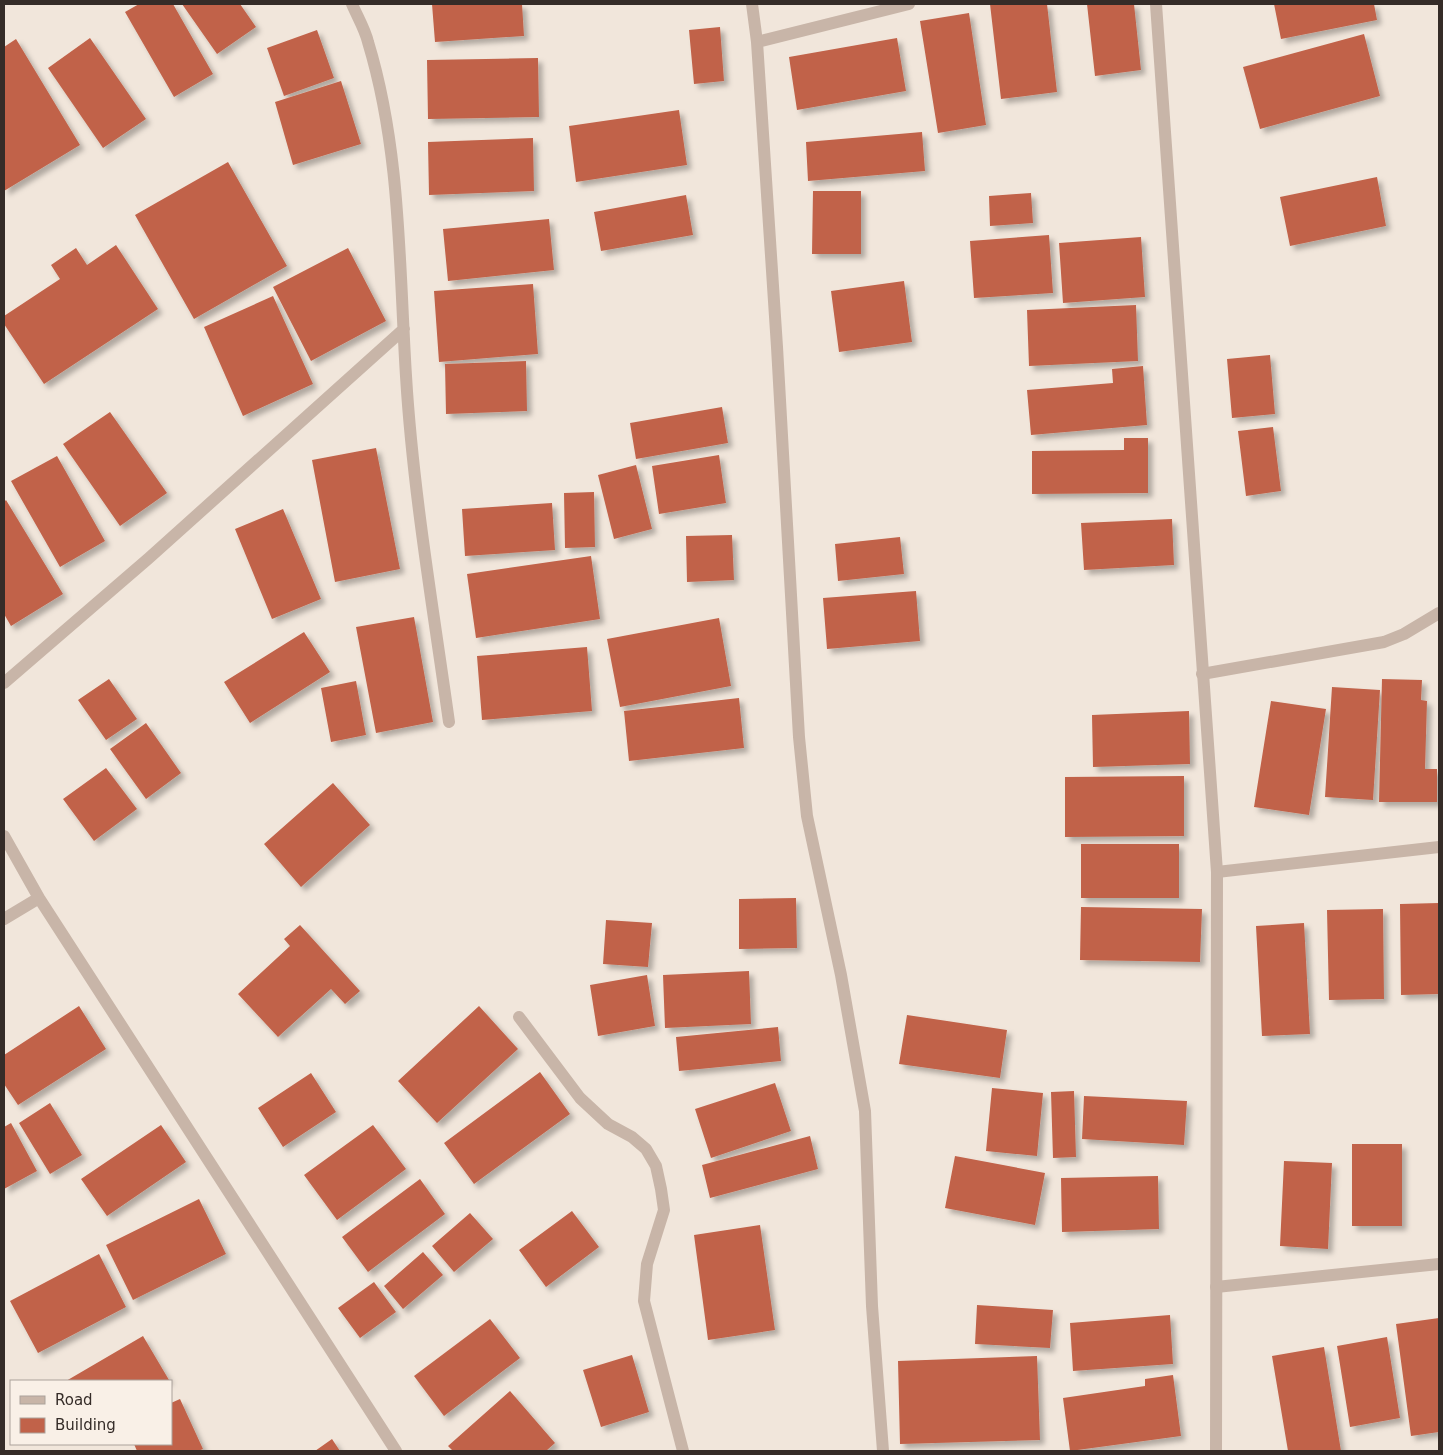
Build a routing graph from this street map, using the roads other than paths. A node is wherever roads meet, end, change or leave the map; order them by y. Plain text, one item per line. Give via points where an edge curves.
1 (352, 4) edge
2 (752, 4) edge
3 (909, 4) edge
4 (1156, 4) edge
5 (757, 42) junction
6 (404, 329) junction
7 (1439, 613) edge
8 (1202, 674) junction
9 (4, 683) edge
10 (449, 722) dead end
11 (4, 836) edge
12 (1439, 847) edge
13 (1217, 872) junction
14 (39, 898) junction
15 (4, 919) edge
16 (519, 1017) dead end
17 (1439, 1264) edge
18 (1216, 1287) junction
19 (396, 1451) edge
20 (683, 1451) edge
21 (882, 1451) edge
22 (1216, 1451) edge

1 - 6 street via 368,40 385,110 395,188
2 - 5 street
3 - 5 street
4 - 8 street
5 - 21 street via 799,737 807,816 841,975 865,1110 872,1306
6 - 9 street
6 - 10 street via 416,491
7 - 8 street via 1384,642
8 - 13 street
11 - 14 street
12 - 13 street
13 - 18 street
14 - 15 street
14 - 19 street
16 - 20 street via 580,1098 608,1124 646,1148 656,1166 664,1210 647,1264 644,1301
17 - 18 street
18 - 22 street

